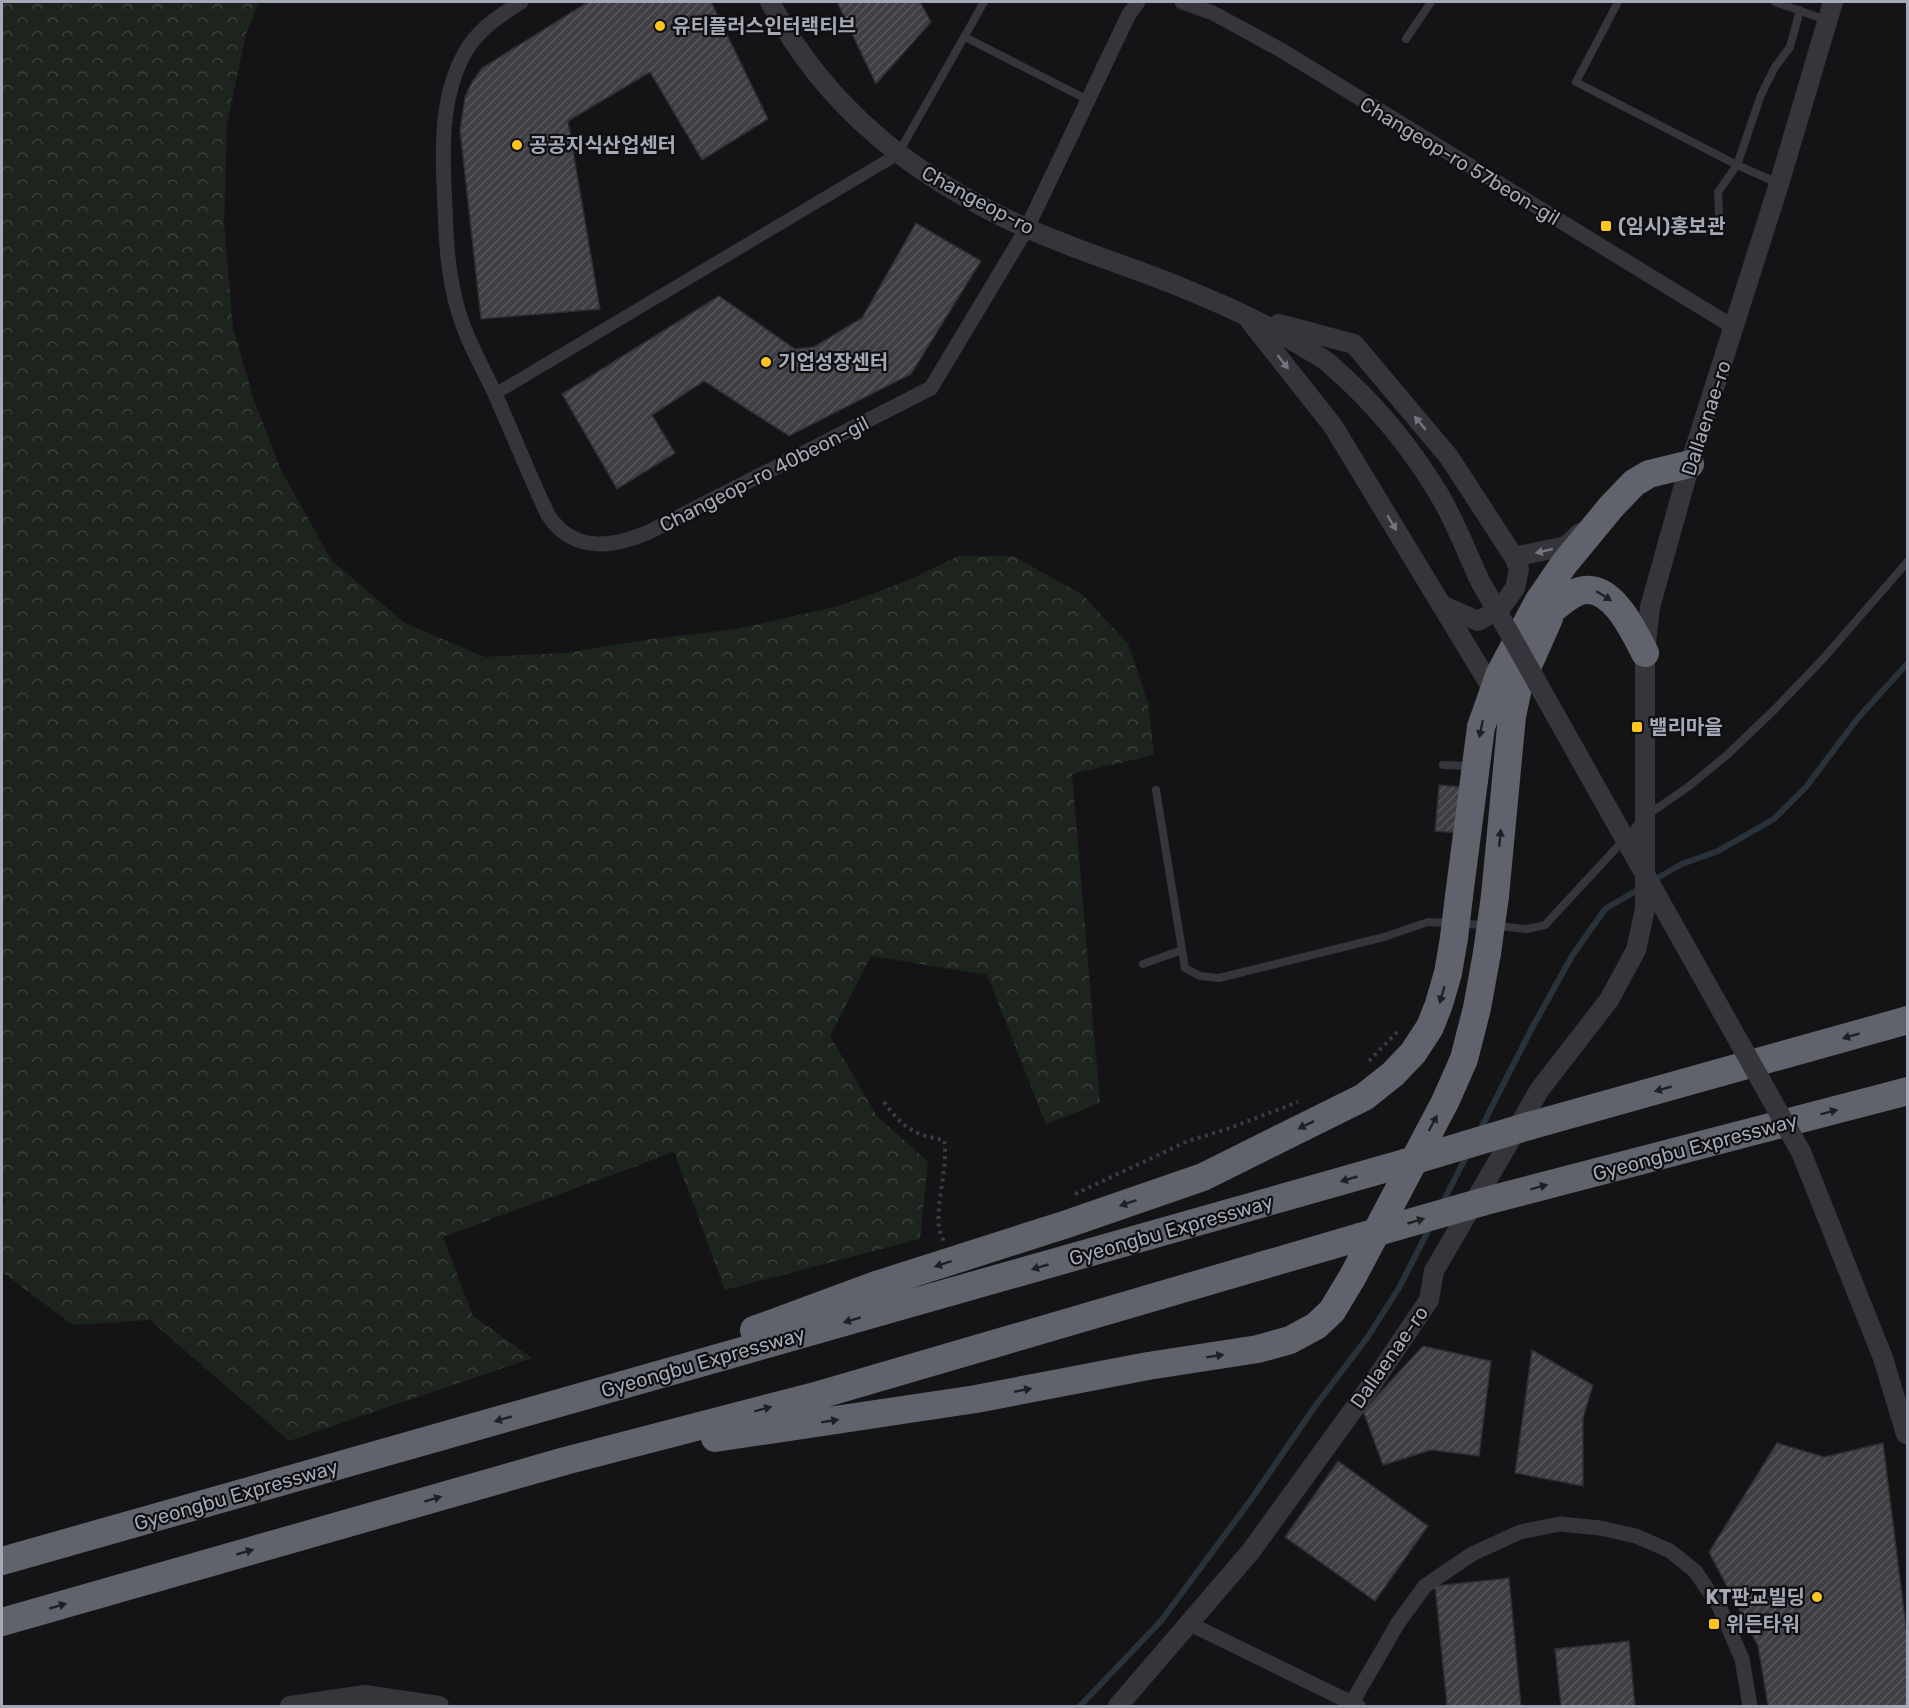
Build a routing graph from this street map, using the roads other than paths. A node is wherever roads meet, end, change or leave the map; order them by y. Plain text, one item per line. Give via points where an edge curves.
1 (521, 2) edge
2 (770, 2) edge
3 (984, 2) edge
4 (1138, 2) edge
5 (1182, 2) edge
6 (1431, 2) edge
7 (1618, 2) edge
8 (1775, 2) edge
9 (1800, 10) junction
10 (1830, 11) edge
11 (965, 37) junction
12 (1406, 39) dead end
13 (1088, 100) junction
14 (898, 153) junction
15 (1737, 165) junction
16 (1779, 184) junction
17 (1719, 216) dead end
18 (1027, 228) junction
19 (1247, 316) junction
20 (1734, 328) junction
21 (495, 394) junction
22 (1690, 465) junction
23 (1609, 508) junction
24 (1514, 558) junction
25 (1908, 561) edge
26 (1441, 605) junction
27 (1553, 609) junction
28 (1645, 653) junction
29 (1493, 690) junction
30 (1443, 765) dead end
31 (1475, 766) junction
32 (1156, 790) dead end
33 (1646, 816) junction
34 (1182, 950) junction
35 (1143, 964) dead end
36 (1908, 1020) edge
37 (1908, 1091) edge
38 (550, 1406) junction
39 (1907, 1436) edge
40 (565, 1461) junction
41 (2, 1561) edge
42 (2, 1622) edge
43 (1188, 1623) junction
44 (1353, 1706) edge
45 (290, 1707) edge
46 (439, 1707) edge
47 (1118, 1707) edge
48 (1750, 1707) edge

1 - 21 street, Changeop-ro 40beon-gil via 478,35 461,60 448,102 444,135 446,236 452,283 464,326
2 - 14 street, Changeop-ro via 819,78 868,129
3 - 11 lane
4 - 13 street
5 - 20 street, Changeop-ro 57beon-gil via 1213,13 1281,50
6 - 12 lane
7 - 15 lane via 1576,82
8 - 9 lane
9 - 10 lane
9 - 15 lane via 1790,47 1761,95
10 - 16 street, Dallaenae-ro
11 - 13 lane
11 - 14 lane
13 - 18 street
14 - 18 street, Changeop-ro via 945,186
14 - 21 street
15 - 16 lane
15 - 17 lane via 1718,192
16 - 20 street, Dallaenae-ro
18 - 19 street, Changeop-ro
18 - 21 street, Changeop-ro 40beon-gil via 928,391 628,541 598,545 573,538 554,524
24 -> 19 street via 1449,457 1354,344
19 -> 26 street via 1333,426
19 - 39 street, bridge via 1332,365 1401,440 1438,492 1480,581 1801,1152 1883,1358
20 - 22 street, Dallaenae-ro
22 - 23 highway via 1649,474
22 - 27 highway via 1643,493 1625,511 1563,590
22 - 28 street, Dallaenae-ro via 1650,608
23 -> 24 street via 1566,546
23 - 29 highway via 1538,602
24 - 26 street via 1519,569 1515,588 1500,609 1478,621
25 - 33 lane via 1774,710 1727,755
26 - 29 street
27 -> 28 highway via 1574,594 1596,591 1617,606
40 -> 27 highway, bridge via 976,1399 1258,1349 1290,1340 1316,1326 1332,1311 1353,1276 1464,1059 1487,953 1518,688
28 - 33 street, Dallaenae-ro
29 -> 31 highway via 1481,727
30 - 31 lane
31 -> 38 highway, bridge via 1448,973 1430,1027 1400,1067 1364,1096 1203,1177 879,1284
32 - 34 lane
33 - 34 lane via 1545,926 1527,929 1428,922 1384,937 1219,978 1200,976 1185,968
33 - 43 street, Dallaenae-ro, bridge via 1645,909 1636,950 1609,1000 1540,1089 1434,1271 1429,1300 1390,1359 1251,1551
34 - 35 lane
36 -> 38 highway, Gyeongbu Expressway, bridge
40 -> 37 highway, Gyeongbu Expressway, bridge via 819,1395 1482,1202
38 -> 41 highway, Gyeongbu Expressway
42 -> 40 highway
43 - 44 street
43 - 47 street, Dallaenae-ro
44 - 48 street via 1398,1623 1425,1586 1472,1554 1520,1532 1560,1524 1636,1536 1670,1551 1695,1571 1719,1606 1742,1659
45 - 46 street via 365,1695

